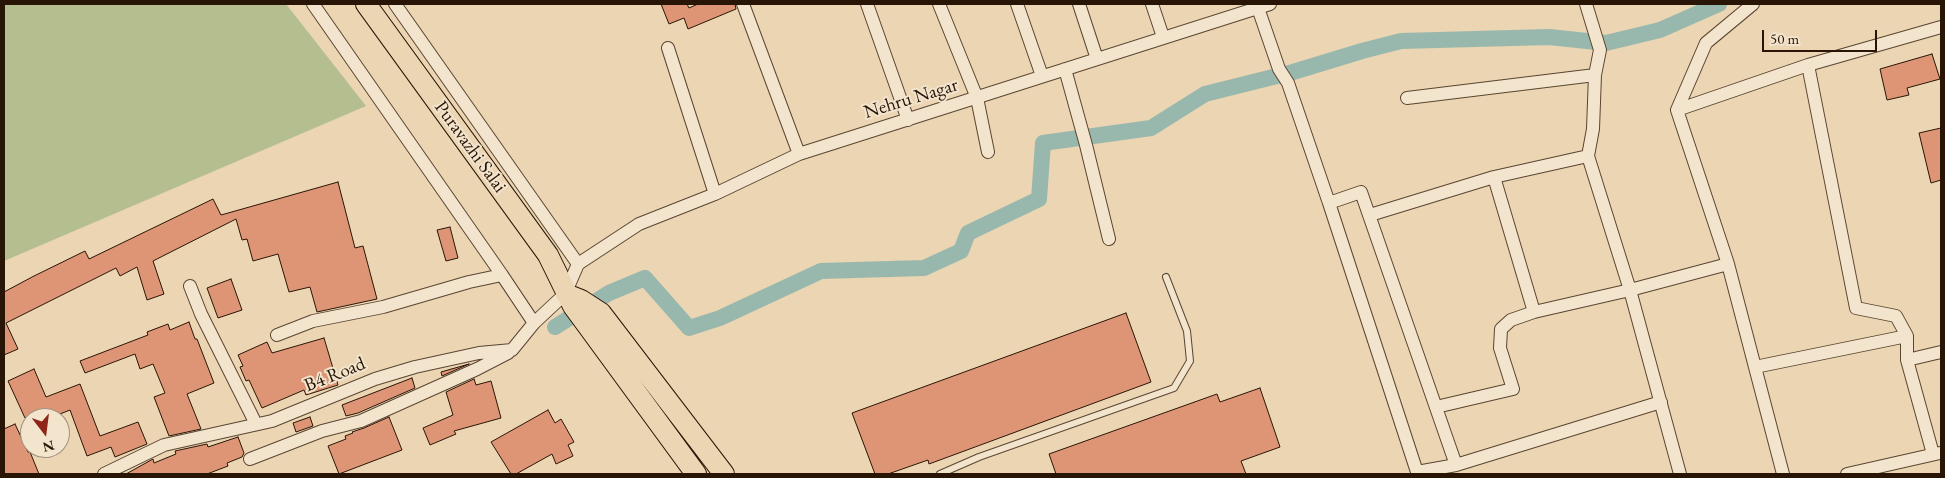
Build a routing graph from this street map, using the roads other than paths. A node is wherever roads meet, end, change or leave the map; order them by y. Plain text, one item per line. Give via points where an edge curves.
1 (313, 4) edge
2 (366, 4) edge
3 (395, 4) edge
4 (743, 4) edge
5 (867, 4) edge
6 (939, 4) edge
7 (1017, 4) edge
8 (1079, 4) edge
9 (1152, 4) edge
10 (1270, 4) edge
11 (1586, 4) edge
12 (1753, 4) edge
13 (1258, 8) junction
14 (1941, 27) edge
15 (1163, 37) junction
16 (668, 48) dead end
17 (1097, 59) junction
18 (1808, 65) junction
19 (1064, 69) junction
20 (1595, 75) junction
21 (1042, 76) junction
22 (977, 98) junction
23 (1407, 98) dead end
24 (1676, 110) junction
25 (908, 120) junction
26 (988, 152) dead end
27 (799, 154) junction
28 (1588, 156) junction
29 (1494, 177) junction
30 (716, 194) junction
31 (1328, 203) junction
32 (1370, 215) junction
33 (1110, 240) dead end
34 (578, 264) junction
35 (1728, 264) junction
36 (502, 275) junction
37 (1166, 277) dead end
38 (190, 286) dead end
39 (1630, 290) junction
40 (581, 307) junction
41 (1534, 312) junction
42 (534, 323) junction
43 (277, 335) dead end
44 (1907, 336) junction
45 (512, 350) junction
46 (1941, 352) edge
47 (1907, 360) junction
48 (1755, 367) junction
49 (1661, 402) junction
50 (1436, 406) junction
51 (256, 424) junction
52 (1937, 453) edge
53 (250, 460) dead end
54 (1456, 464) junction
55 (1880, 471) edge
56 (104, 474) edge
57 (696, 474) edge
58 (724, 474) edge
59 (940, 474) edge
60 (1680, 474) edge
61 (1783, 474) edge
62 (1847, 474) edge

1 - 36 street
2 - 40 main road, Puravazhi Salai via 548,255
3 - 34 street
4 - 27 street
5 - 25 street
6 - 22 street
7 - 21 street
8 - 17 street
9 - 15 street
10 - 13 street, Nehru Nagar
11 - 20 street via 1600,50
12 - 24 street via 1706,43
13 - 15 street, Nehru Nagar
13 - 31 street via 1279,69 1288,83
14 - 18 street
15 - 17 street, Nehru Nagar
16 - 30 street
17 - 19 street, Nehru Nagar
18 - 24 street
18 - 44 street via 1856,308 1896,316
19 - 21 street, Nehru Nagar
19 - 33 street
20 - 23 street
20 - 28 street via 1593,129
21 - 22 street, Nehru Nagar
22 - 25 street, Nehru Nagar
22 - 26 street
24 - 35 street
25 - 27 street, Nehru Nagar
27 - 30 street, Nehru Nagar
28 - 29 street
28 - 39 street
29 - 32 street
29 - 41 street
30 - 34 street, Nehru Nagar via 639,224
31 - 32 street via 1361,192
31 - 54 street via 1417,472
32 - 50 street
34 - 40 street
35 - 39 street
35 - 48 street
36 - 42 street
36 - 43 street via 383,307 313,321
37 - 59 lane via 1187,331 1190,361 1174,388 979,457
38 - 51 street
39 - 41 street
39 - 49 street
40 - 42 street
40 - 57 main road, Puravazhi Salai
40 - 58 main road, Puravazhi Salai
41 - 50 street via 1511,320 1501,329 1500,348 1513,389
42 - 45 street
44 - 47 street
44 - 48 street
45 - 51 street, B4 Road via 479,353 415,367 375,379 272,421
45 - 53 street via 368,418 322,431
46 - 47 street
47 - 52 street
48 - 61 street
49 - 54 street
49 - 60 street
50 - 54 street
51 - 56 street, B4 Road via 164,445
52 - 55 street
55 - 62 street

